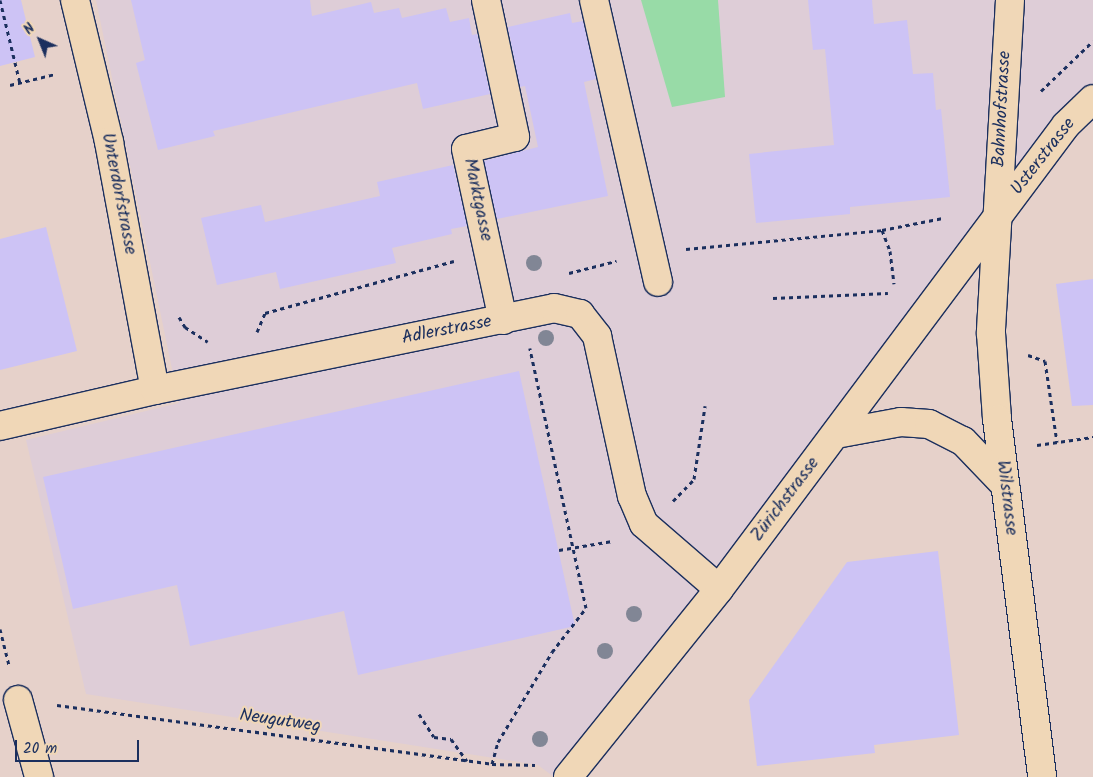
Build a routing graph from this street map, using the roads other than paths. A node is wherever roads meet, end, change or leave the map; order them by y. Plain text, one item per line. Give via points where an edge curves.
1 (75, 0) edge
2 (486, 0) edge
3 (594, 0) edge
4 (1010, 0) edge
5 (1093, 99) edge
6 (997, 218) junction
7 (658, 282) dead end
8 (503, 320) junction
9 (155, 390) junction
10 (0, 426) edge
11 (836, 434) junction
12 (1005, 485) junction
13 (719, 589) junction
14 (18, 700) road end
15 (39, 777) edge
16 (568, 777) edge
17 (1042, 777) edge

1 - 9 street, Unterdorfstrasse via 109,142
2 - 8 street, Marktgasse via 515,137 466,149
3 - 7 street
4 - 6 street, Bahnhofstrasse
5 - 6 street, Usterstrasse via 1066,125
6 - 11 street, Zürichstrasse
6 - 12 street, Wilstrasse via 991,333
8 - 9 street, Adlerstrasse
8 - 13 street, Adlerstrasse via 554,308 580,314 597,336 632,496 644,524
9 - 10 street, Adlerstrasse
11 - 12 street via 901,422 929,424 964,441
11 - 13 street, Zürichstrasse
12 - 17 street, Wilstrasse
13 - 16 street, Zürichstrasse
14 - 15 street

